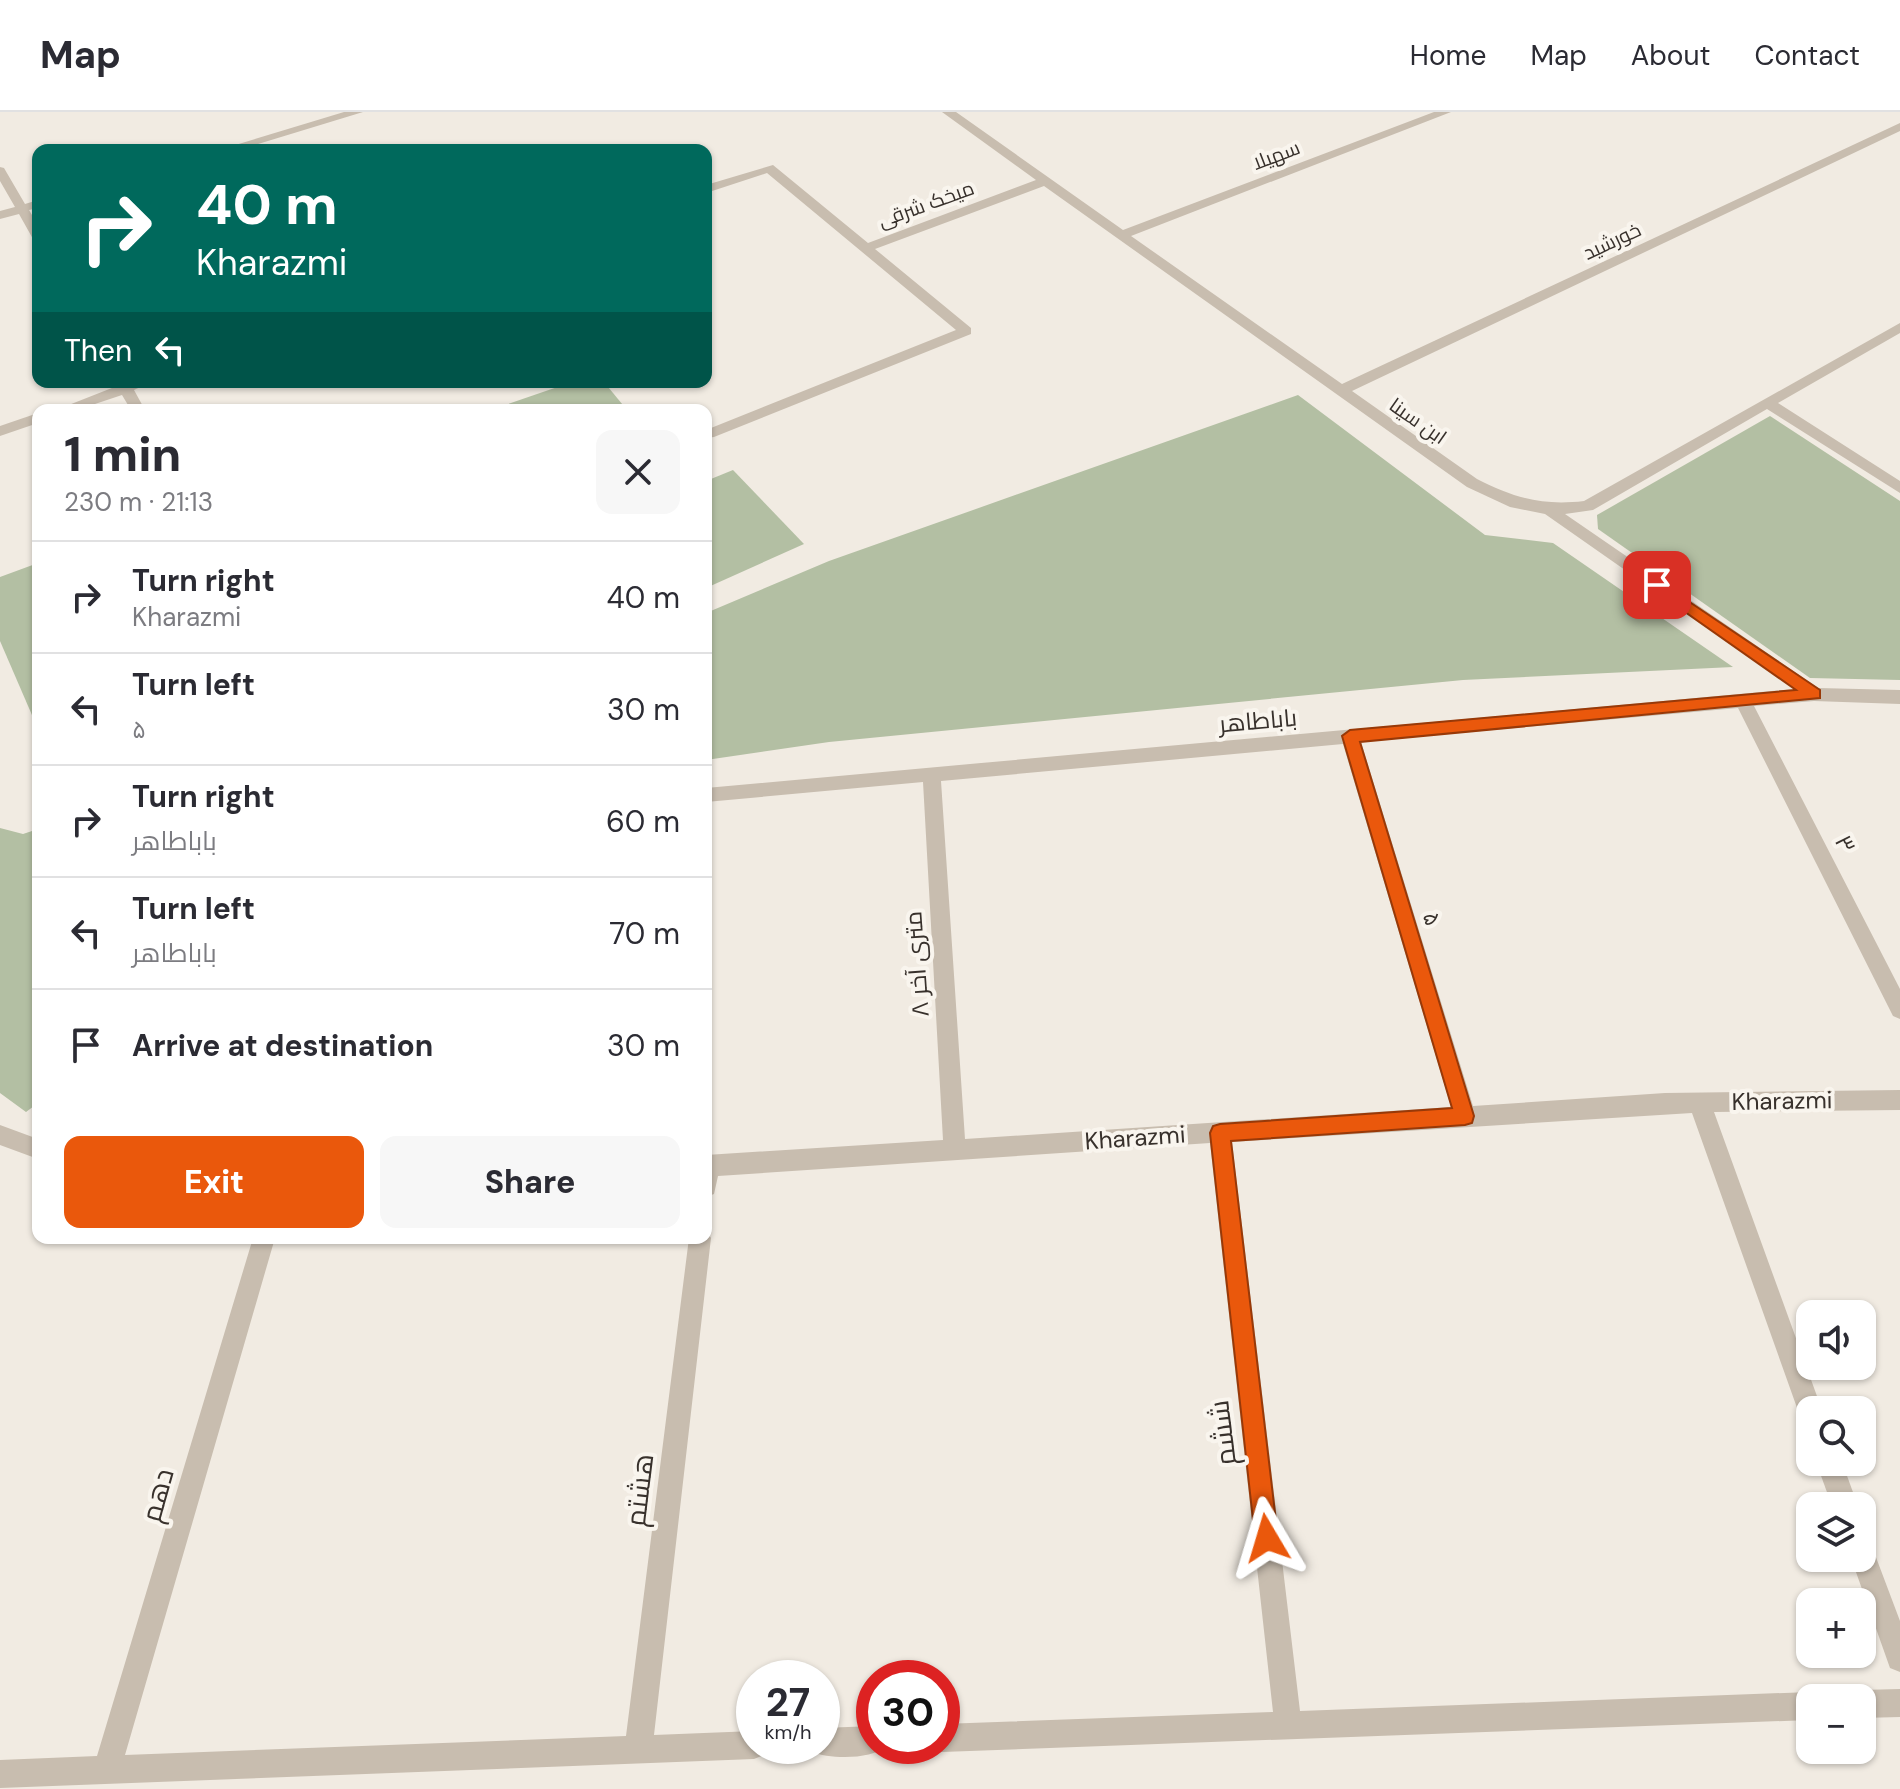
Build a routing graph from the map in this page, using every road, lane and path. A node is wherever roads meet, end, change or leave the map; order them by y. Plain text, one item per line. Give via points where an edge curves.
1 (357, 112) edge
2 (948, 112) edge
3 (1445, 112) edge
4 (1900, 127) edge
5 (246, 144) edge
6 (0, 171) edge
7 (1045, 181) junction
8 (712, 187) edge
9 (32, 206) edge
10 (22, 209) junction
11 (0, 215) edge
12 (32, 226) edge
13 (1122, 235) junction
14 (866, 248) junction
15 (1900, 327) edge
16 (116, 388) edge
17 (1340, 391) junction
18 (1767, 403) junction
19 (77, 404) edge
20 (32, 420) edge
21 (0, 431) edge
22 (712, 433) edge
23 (1900, 488) edge
24 (1552, 512) junction
25 (1814, 694) junction
26 (1900, 697) edge
27 (1743, 701) junction
28 (1350, 736) junction
29 (932, 775) junction
30 (712, 794) edge
31 (1900, 1010) edge
32 (1900, 1100) edge
33 (1699, 1102) junction
34 (1465, 1116) junction
35 (1220, 1133) junction
36 (0, 1135) edge
37 (32, 1147) edge
38 (955, 1150) junction
39 (712, 1173) edge
40 (262, 1244) edge
41 (699, 1244) edge
42 (1805, 1396) edge
43 (1869, 1572) edge
44 (1900, 1658) edge
45 (1900, 1703) edge
46 (1876, 1704) edge
47 (1796, 1707) edge
48 (1288, 1725) junction
49 (960, 1737) edge
50 (736, 1746) edge
51 (638, 1749) junction
52 (107, 1769) junction
53 (0, 1774) edge

1 - 5 street
2 - 7 street, ابن سینا
3 - 13 street, سهیلا
4 - 17 street, خورشید
6 - 10 street
7 - 13 street, ابن سینا
7 - 14 street, میخک شرقی
8 - 14 street, میخک شرقی via 769,168
9 - 10 street
10 - 11 street
10 - 12 street
13 - 17 street, ابن سینا
14 - 22 street via 966,331
15 - 18 street, ابن سینا
16 - 19 street
17 - 24 street, ابن سینا via 1472,483 1518,506
18 - 23 street
18 - 24 street, ابن سینا via 1588,506
20 - 21 street
24 - 25 street
25 - 26 street, باباطاهر
25 - 27 street, باباطاهر
27 - 28 street, باباطاهر
27 - 31 street, ۳
28 - 29 street, باباطاهر
28 - 34 street, ۵
29 - 30 street, باباطاهر
29 - 38 street, ۸ متری آخر
32 - 33 street, Kharazmi
33 - 34 street, Kharazmi
33 - 42 street
34 - 35 street, Kharazmi
35 - 38 street, Kharazmi
35 - 48 street, ششم
36 - 37 street
38 - 39 street, Kharazmi
40 - 52 street, دهم
41 - 51 street, هشتم
43 - 44 street
45 - 46 street
47 - 48 street
48 - 49 street
50 - 51 street
51 - 52 street
52 - 53 street

